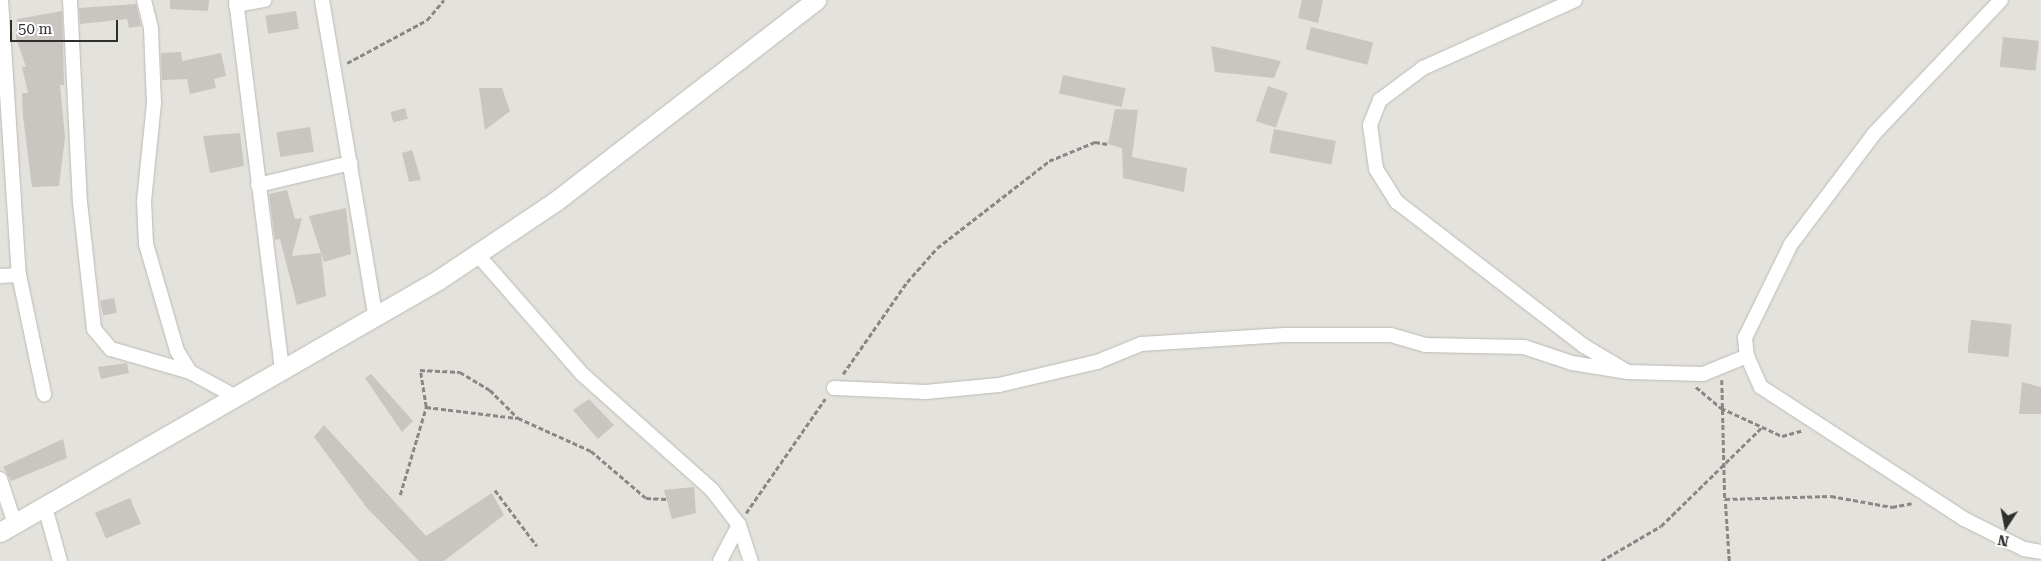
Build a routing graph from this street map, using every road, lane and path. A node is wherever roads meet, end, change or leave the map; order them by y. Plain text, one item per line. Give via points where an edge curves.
1 (1, 0) edge
2 (70, 0) edge
3 (144, 0) edge
4 (266, 0) edge
5 (322, 0) edge
6 (444, 0) edge
7 (816, 0) edge
8 (1575, 0) edge
9 (2001, 0) edge
10 (236, 3) edge
11 (334, 69) junction
12 (1108, 144) dead end
13 (350, 163) junction
14 (6, 185) edge
15 (258, 185) junction
16 (477, 254) junction
17 (19, 275) junction
18 (0, 276) edge
19 (376, 318) junction
20 (1747, 356) junction
21 (1722, 366) junction
22 (282, 371) junction
23 (190, 372) junction
24 (1628, 372) junction
25 (1682, 375) junction
26 (834, 388) junction
27 (44, 394) dead end
28 (236, 397) junction
29 (426, 407) junction
30 (1721, 408) junction
31 (518, 418) junction
32 (1820, 426) junction
33 (1762, 427) junction
34 (1724, 467) junction
35 (0, 478) edge
36 (495, 490) dead end
37 (400, 495) dead end
38 (1931, 498) junction
39 (666, 499) dead end
40 (1726, 499) junction
41 (45, 507) junction
42 (739, 525) junction
43 (7, 528) edge
44 (537, 546) dead end
45 (2041, 552) edge
46 (60, 561) edge
47 (720, 561) edge
48 (751, 561) edge
49 (1601, 561) edge
50 (1729, 561) edge

1 - 14 street
2 - 23 street via 80,202 94,329 110,349
3 - 23 street via 151,29 154,103 144,201 146,244 177,351
4 - 10 street
5 - 11 street
6 - 11 path via 428,20
7 - 16 main road via 619,154
8 - 24 street via 1423,68 1380,100 1370,125 1376,169 1397,202 1584,346
9 - 20 street via 1874,134 1791,244 1745,338
10 - 15 street
11 - 13 street
12 - 26 path via 1095,142 1049,162 937,248 907,282
13 - 15 street
13 - 19 street
14 - 17 street
15 - 22 street
16 - 19 main road
16 - 42 street via 582,374 712,490
17 - 18 street
17 - 27 street
19 - 22 main road
20 - 21 street
20 - 32 street via 1761,387
21 - 25 street via 1703,374
21 - 30 path
22 - 28 main road
23 - 28 street
24 - 25 street
24 - 26 street via 1572,364 1524,347 1425,345 1391,335 1285,335 1141,344 1097,362 999,385 926,392
25 - 30 path
26 - 42 path via 773,469
28 - 41 main road
29 - 31 path
29 - 31 path via 420,370 460,372 490,390
29 - 37 path
30 - 33 path
30 - 34 path
31 - 39 path via 591,452 646,498
32 - 33 path via 1782,436
32 - 38 street
33 - 34 path
34 - 40 path
34 - 49 path via 1661,526
35 - 43 street
36 - 44 path
38 - 40 path via 1892,507 1831,496
38 - 45 street via 2024,549
40 - 50 path
41 - 43 main road
41 - 46 street
42 - 47 street
42 - 48 street

